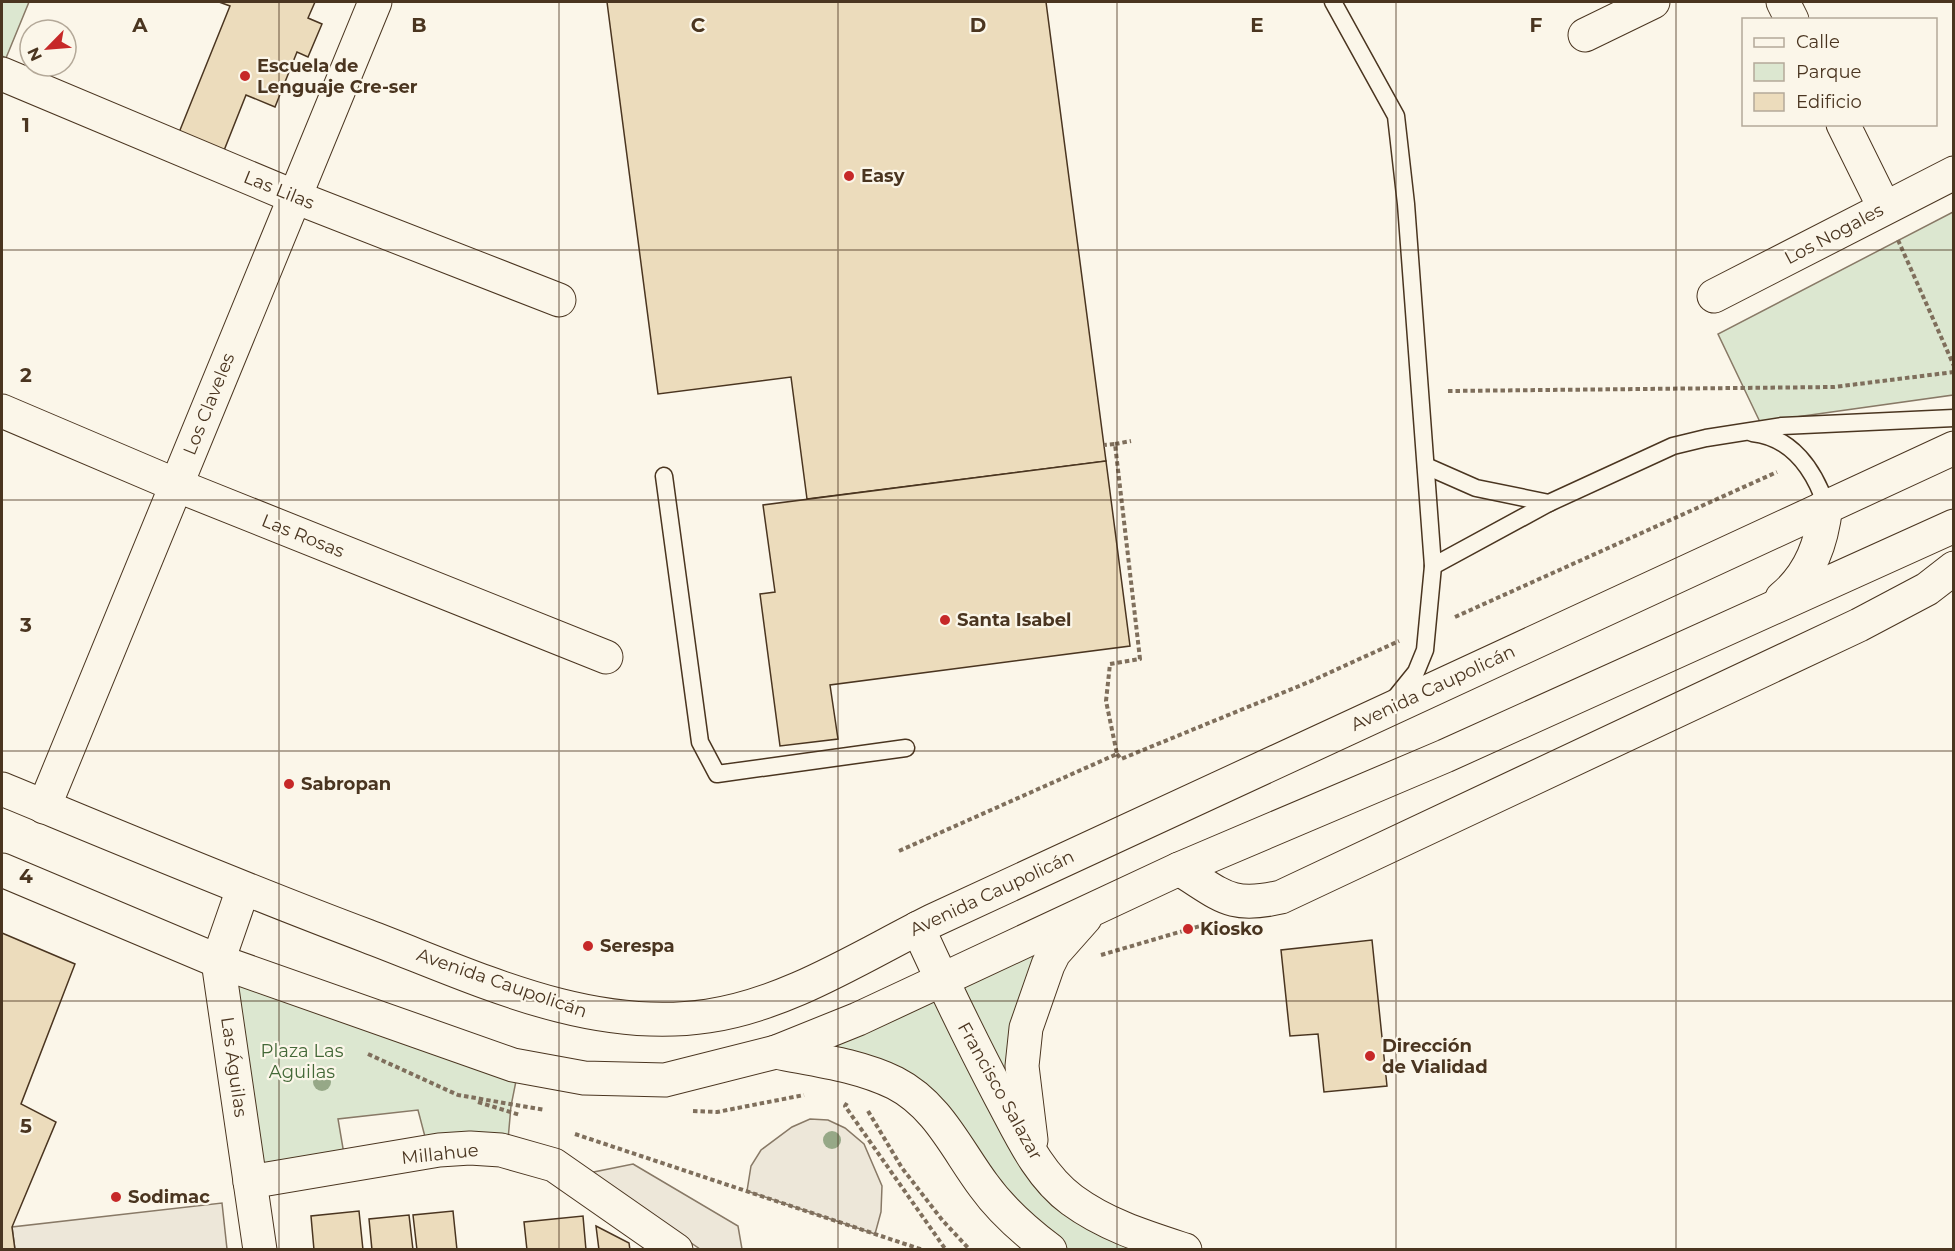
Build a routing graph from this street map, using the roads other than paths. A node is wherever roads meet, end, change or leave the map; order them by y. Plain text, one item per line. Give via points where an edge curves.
1 (375, 2) edge
2 (1333, 2) edge
3 (1653, 2) edge
4 (1783, 2) edge
5 (1791, 18) edge
6 (1584, 35) dead end
7 (2, 74) edge
8 (1844, 126) edge
9 (1953, 173) edge
10 (295, 197) junction
11 (1884, 207) junction
12 (1714, 296) dead end
13 (559, 300) dead end
14 (2, 411) edge
15 (1953, 418) edge
16 (1740, 431) junction
17 (1953, 448) edge
18 (1426, 466) junction
19 (664, 476) dead end
20 (176, 485) junction
21 (1549, 504) junction
22 (1826, 505) junction
23 (1953, 526) edge
24 (1433, 566) junction
25 (1953, 568) edge
26 (1774, 606) junction
27 (606, 657) dead end
28 (1363, 722) junction
29 (906, 748) dead end
30 (2, 789) edge
31 (44, 807) junction
32 (1179, 869) junction
33 (2, 870) edge
34 (243, 889) junction
35 (1093, 908) junction
36 (918, 928) junction
37 (218, 961) junction
38 (942, 980) junction
39 (776, 1052) junction
40 (1033, 1156) junction
41 (250, 1182) junction
42 (260, 1250) edge
43 (676, 1250) edge
44 (1050, 1250) edge
45 (1185, 1250) edge

1 - 10 main road, Los Claveles
2 - 18 lane via 1396,116
3 - 6 main road
4 - 5 main road
7 - 10 main road, Las Lilas
8 - 11 main road
9 - 11 main road, Los Nogales
10 - 13 main road, Las Lilas
10 - 20 main road, Los Claveles
11 - 12 main road, Los Nogales
14 - 20 main road, Las Rosas
15 - 16 lane
16 - 21 lane via 1673,446
16 - 22 lane via 1773,438 1787,446 1803,460 1819,484
17 - 22 main road, Avenida Caupolicán
18 - 21 lane via 1476,488
18 - 24 lane
19 - 29 lane via 700,742 717,774
20 - 27 main road, Las Rosas
20 - 31 main road, Los Claveles
21 - 24 lane
22 - 26 main road via 1818,548 1807,570
22 - 28 main road, Avenida Caupolicán
23 - 26 main road
24 - 28 lane via 1425,650 1416,672 1389,703
25 - 32 main road via 1927,589 1859,625 1281,897 1254,904 1232,902
26 - 32 main road via 1445,756
28 - 36 main road, Avenida Caupolicán
30 - 31 main road, Avenida Caupolicán
31 - 34 main road, Avenida Caupolicán
32 - 35 main road
33 - 37 main road
34 - 36 main road, Avenida Caupolicán via 557,1005 632,1020 708,1016 748,1007 786,994
34 - 37 main road, Las Águilas
35 - 38 main road
35 - 40 main road via 1054,953 1041,979 1026,1028 1022,1066
36 - 38 main road, Francisco Salazar
37 - 39 main road via 544,1073 624,1081 665,1080
37 - 41 main road, Las Águilas
38 - 39 main road
38 - 40 main road, Francisco Salazar
39 - 44 main road via 855,1067 897,1084 947,1129 1003,1209
40 - 45 main road, Francisco Salazar via 1071,1199 1099,1217 1131,1233
41 - 42 main road, Las Águilas
41 - 43 main road, Millahue via 439,1150 501,1150 554,1166

